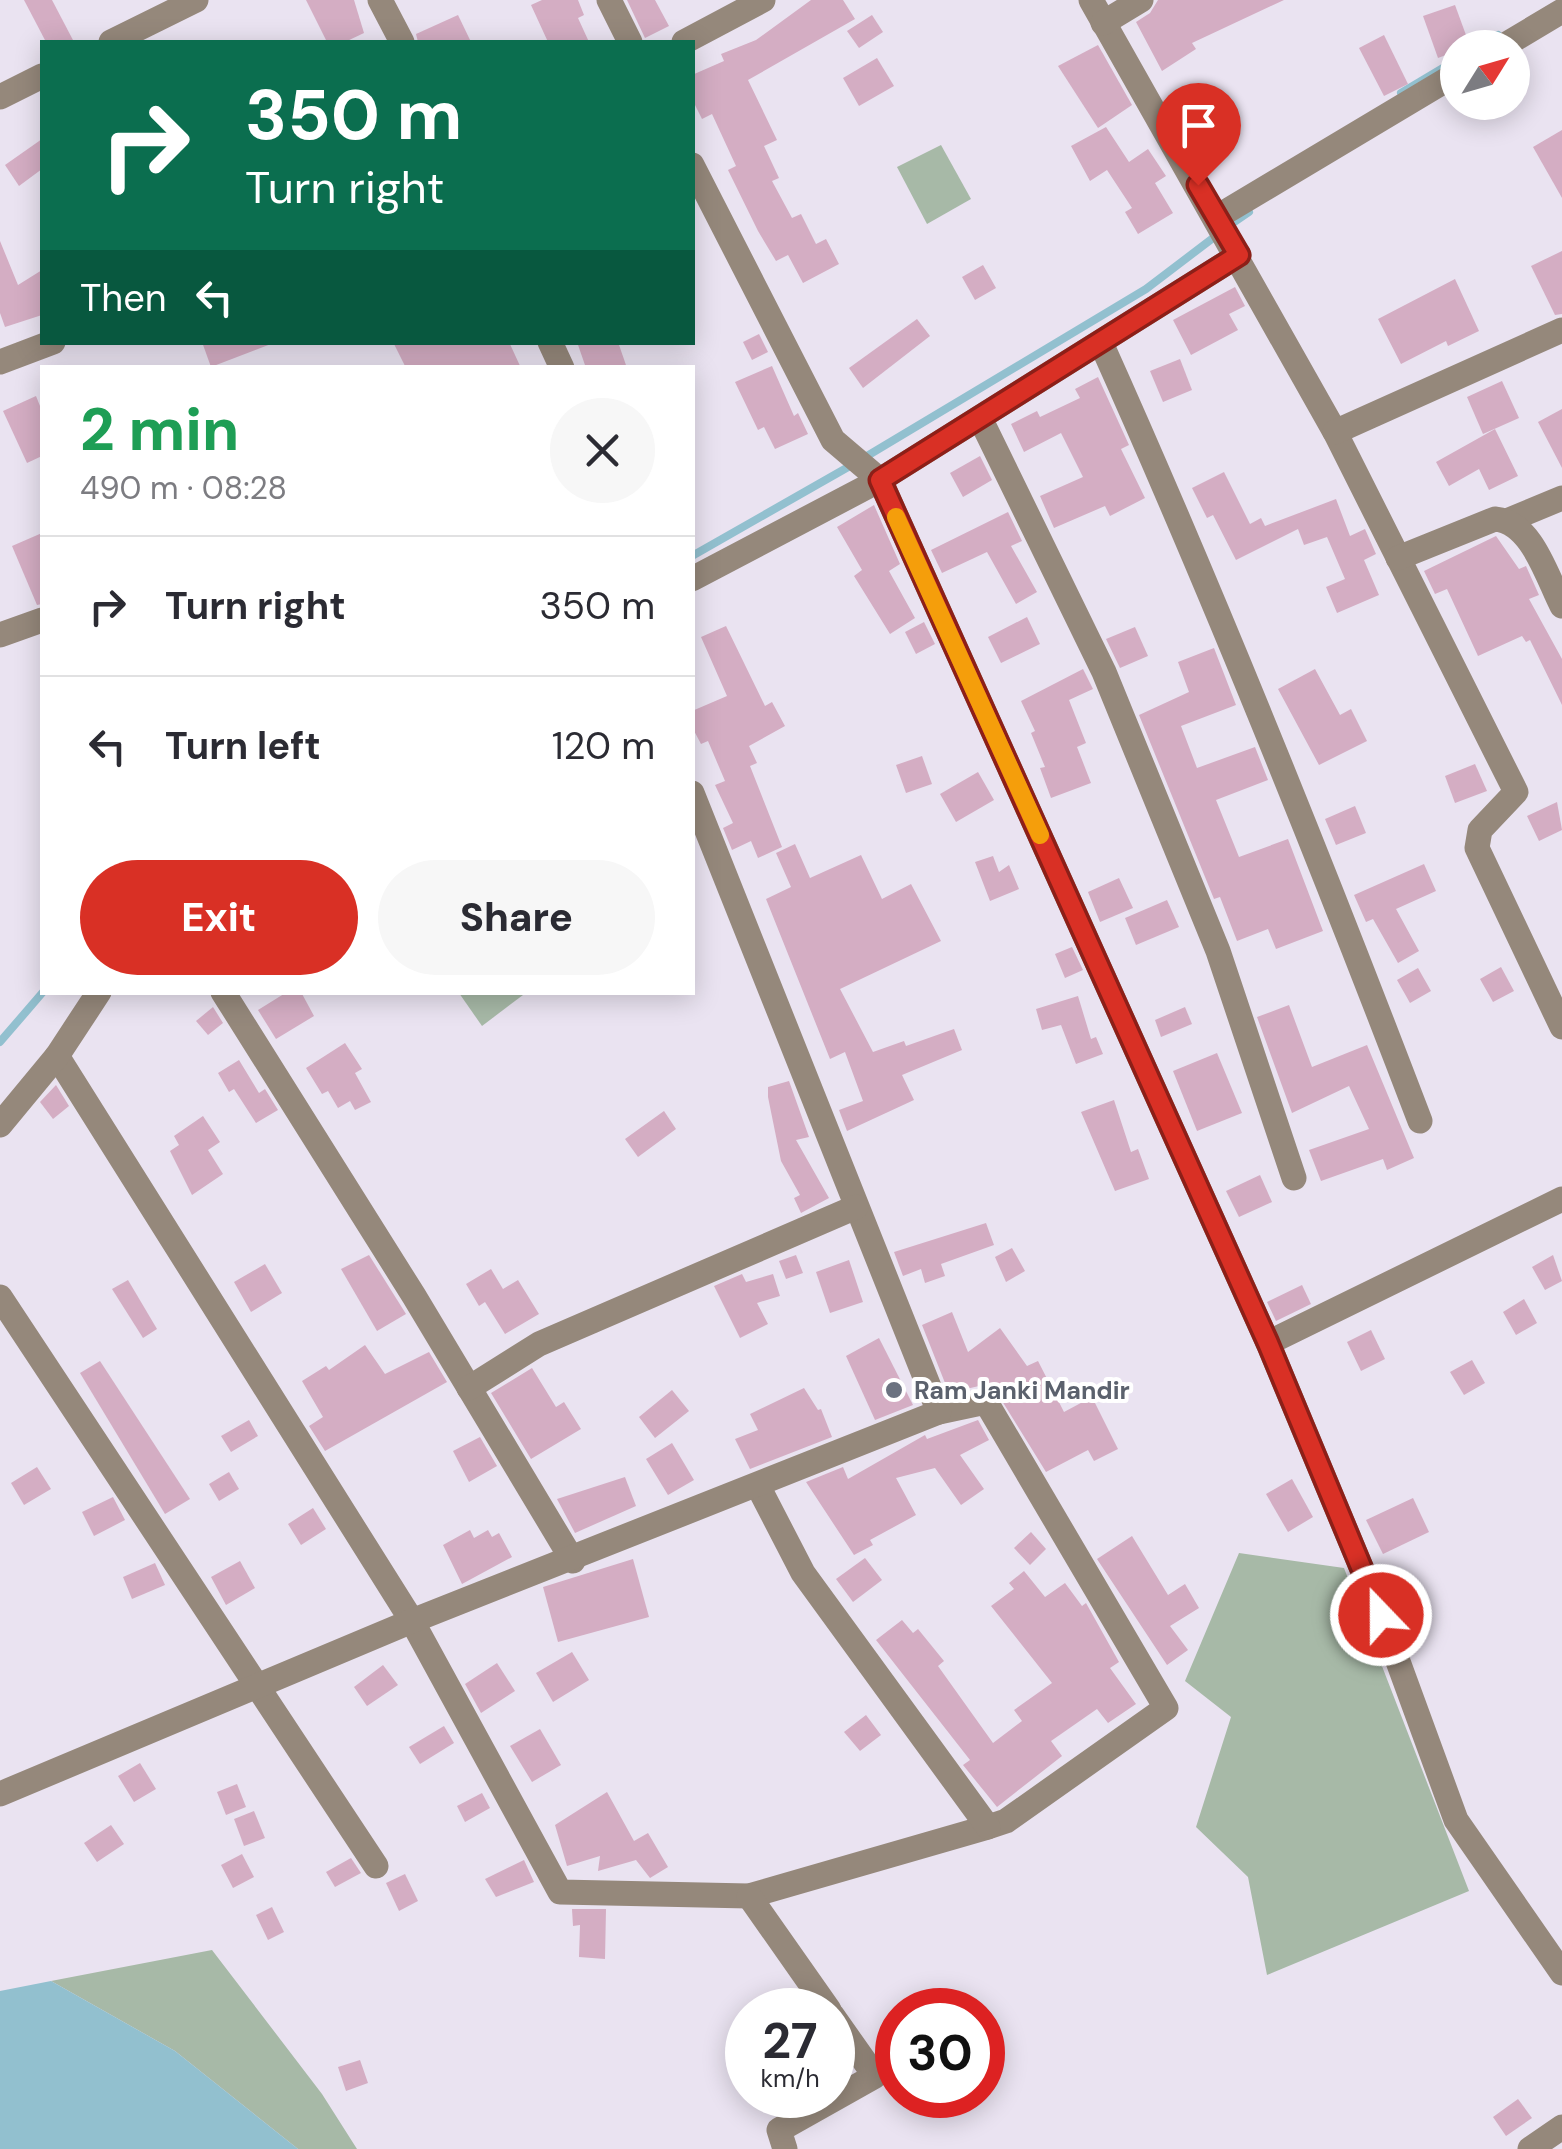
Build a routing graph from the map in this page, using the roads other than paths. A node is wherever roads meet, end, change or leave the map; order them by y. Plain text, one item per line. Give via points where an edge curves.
1 (196, 0) edge
2 (380, 0) edge
3 (609, 0) edge
4 (763, 0) edge
5 (1141, 0) edge
6 (1562, 10) edge
7 (1097, 12) edge
8 (1529, 30) edge
9 (115, 40) edge
10 (401, 40) edge
11 (629, 40) edge
12 (688, 40) edge
13 (40, 77) edge
14 (1440, 84) edge
15 (0, 97) edge
16 (695, 171) edge
17 (1217, 217) junction
18 (1239, 255) junction
19 (1562, 330) edge
20 (1101, 344) junction
21 (44, 345) edge
22 (0, 362) edge
23 (980, 418) junction
24 (1335, 432) junction
25 (880, 480) junction
26 (1562, 498) edge
27 (1509, 520) junction
28 (1398, 558) junction
29 (695, 577) edge
30 (1562, 606) edge
31 (40, 621) edge
32 (0, 635) edge
33 (695, 802) edge
34 (97, 995) edge
35 (225, 995) edge
36 (1562, 1028) edge
37 (57, 1056) junction
38 (1420, 1121) dead end
39 (0, 1125) edge
40 (1294, 1178) dead end
41 (1562, 1199) edge
42 (856, 1207) junction
43 (0, 1297) edge
44 (1268, 1343) junction
45 (469, 1388) junction
46 (939, 1412) junction
47 (758, 1486) junction
48 (572, 1561) junction
49 (412, 1622) junction
50 (258, 1686) junction
51 (0, 1794) edge
52 (988, 1827) junction
53 (376, 1866) dead end
54 (749, 1896) junction
55 (1562, 1973) edge
56 (814, 1988) edge
57 (855, 2046) edge
58 (855, 2088) edge
59 (801, 2118) edge
60 (1562, 2127) edge
61 (786, 2149) edge
62 (1530, 2149) edge

1 - 9 street
2 - 10 street
3 - 11 street
4 - 12 street
5 - 7 street
6 - 8 street
7 - 17 street
13 - 15 street
14 - 17 street
16 - 25 street via 833,440
17 - 18 street
18 - 20 street
18 - 24 street
19 - 24 street
20 - 23 street
20 - 38 street via 1200,564
21 - 22 street
23 - 25 street
23 - 40 street via 1112,689 1218,951
24 - 28 street
25 - 29 street
25 - 44 street
26 - 27 street
27 - 28 street via 1495,519
27 - 30 street via 1524,532
28 - 36 street via 1516,792 1480,830 1477,848
31 - 32 street
33 - 42 street
34 - 37 street
35 - 45 street
37 - 39 street
37 - 49 street
41 - 44 street
42 - 45 street via 539,1344
42 - 46 street
43 - 50 street
44 - 55 street via 1381,1615 1456,1820
45 - 48 street
46 - 47 street
46 - 52 street via 986,1402 1166,1708 1006,1821
47 - 48 street
47 - 52 street via 803,1572
48 - 49 street
49 - 50 street
49 - 54 street via 560,1892
50 - 51 street
50 - 53 street
52 - 54 street
54 - 56 street
57 - 58 street via 876,2076
59 - 61 street via 779,2130
60 - 62 street

